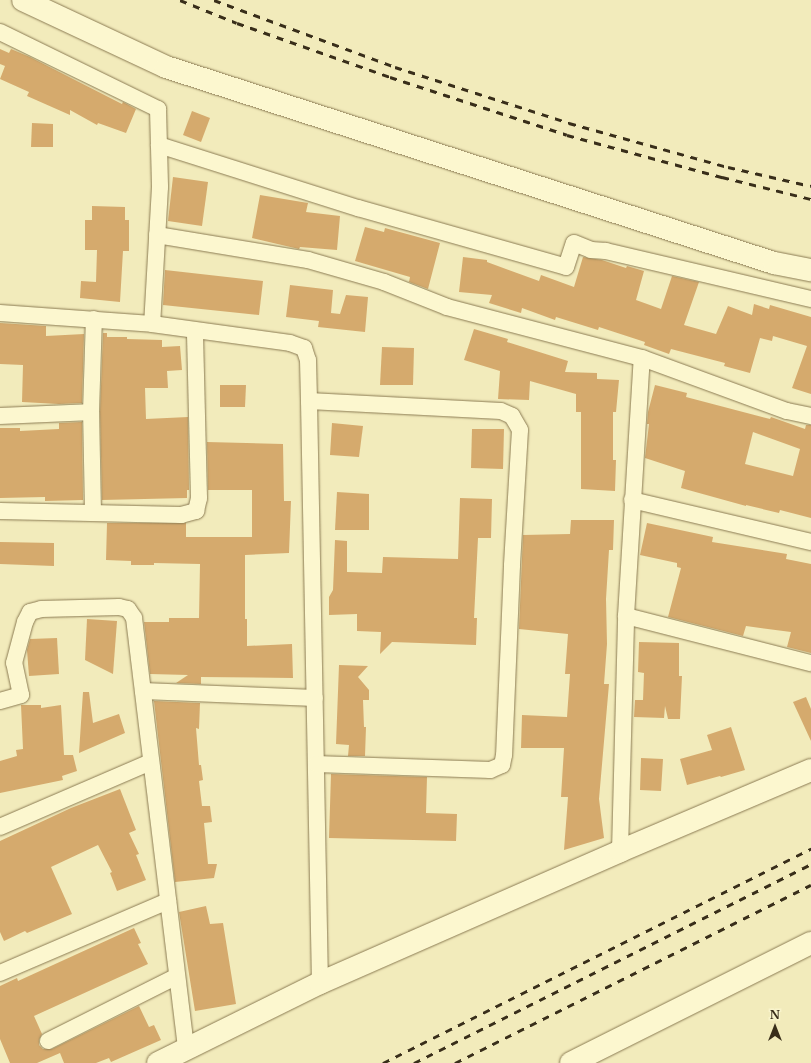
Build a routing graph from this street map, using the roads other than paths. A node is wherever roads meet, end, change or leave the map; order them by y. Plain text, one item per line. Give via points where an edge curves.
1 (23, 0) edge
2 (0, 32) edge
3 (159, 145) junction
4 (157, 235) junction
5 (811, 270) edge
6 (811, 299) edge
7 (0, 313) edge
8 (94, 319) junction
9 (152, 324) junction
10 (195, 331) junction
11 (642, 358) junction
12 (310, 401) junction
13 (91, 412) junction
14 (0, 416) edge
15 (811, 416) edge
16 (632, 500) junction
17 (0, 511) edge
18 (93, 513) junction
19 (811, 542) edge
20 (626, 616) junction
21 (811, 663) edge
22 (143, 690) junction
23 (315, 698) junction
24 (0, 701) edge
25 (151, 762) junction
26 (316, 764) junction
27 (811, 770) edge
28 (0, 827) edge
29 (620, 851) junction
30 (168, 901) junction
31 (811, 943) edge
32 (0, 973) edge
33 (177, 976) junction
34 (320, 984) junction
35 (48, 1041) dead end
36 (186, 1049) junction
37 (158, 1063) edge
38 (571, 1063) edge

1 - 5 street via 166,68 774,263
2 - 3 street via 158,109
3 - 4 street
3 - 6 street via 358,208 566,267 574,243 591,250 606,251
4 - 9 street
4 - 11 street via 308,260 384,282 447,307
7 - 8 street
8 - 9 street
8 - 13 street
9 - 10 street
10 - 12 street via 290,343 304,348 308,360
10 - 18 street via 198,498 196,510 181,515
11 - 15 street via 787,411
11 - 16 street
12 - 23 street
12 - 26 street via 501,411 512,416 520,430 502,765 490,770
13 - 14 street
13 - 18 street
16 - 19 street
16 - 20 street
17 - 18 street
20 - 21 street
20 - 29 street
22 - 23 street
22 - 24 street via 134,618 128,609 41,609 30,612 14,663 21,695
22 - 25 street
23 - 26 street
25 - 28 street
25 - 30 street
26 - 34 street
27 - 29 street
29 - 34 street
30 - 32 street
30 - 33 street
31 - 38 street
33 - 35 street
33 - 36 street
34 - 36 street
36 - 37 street

